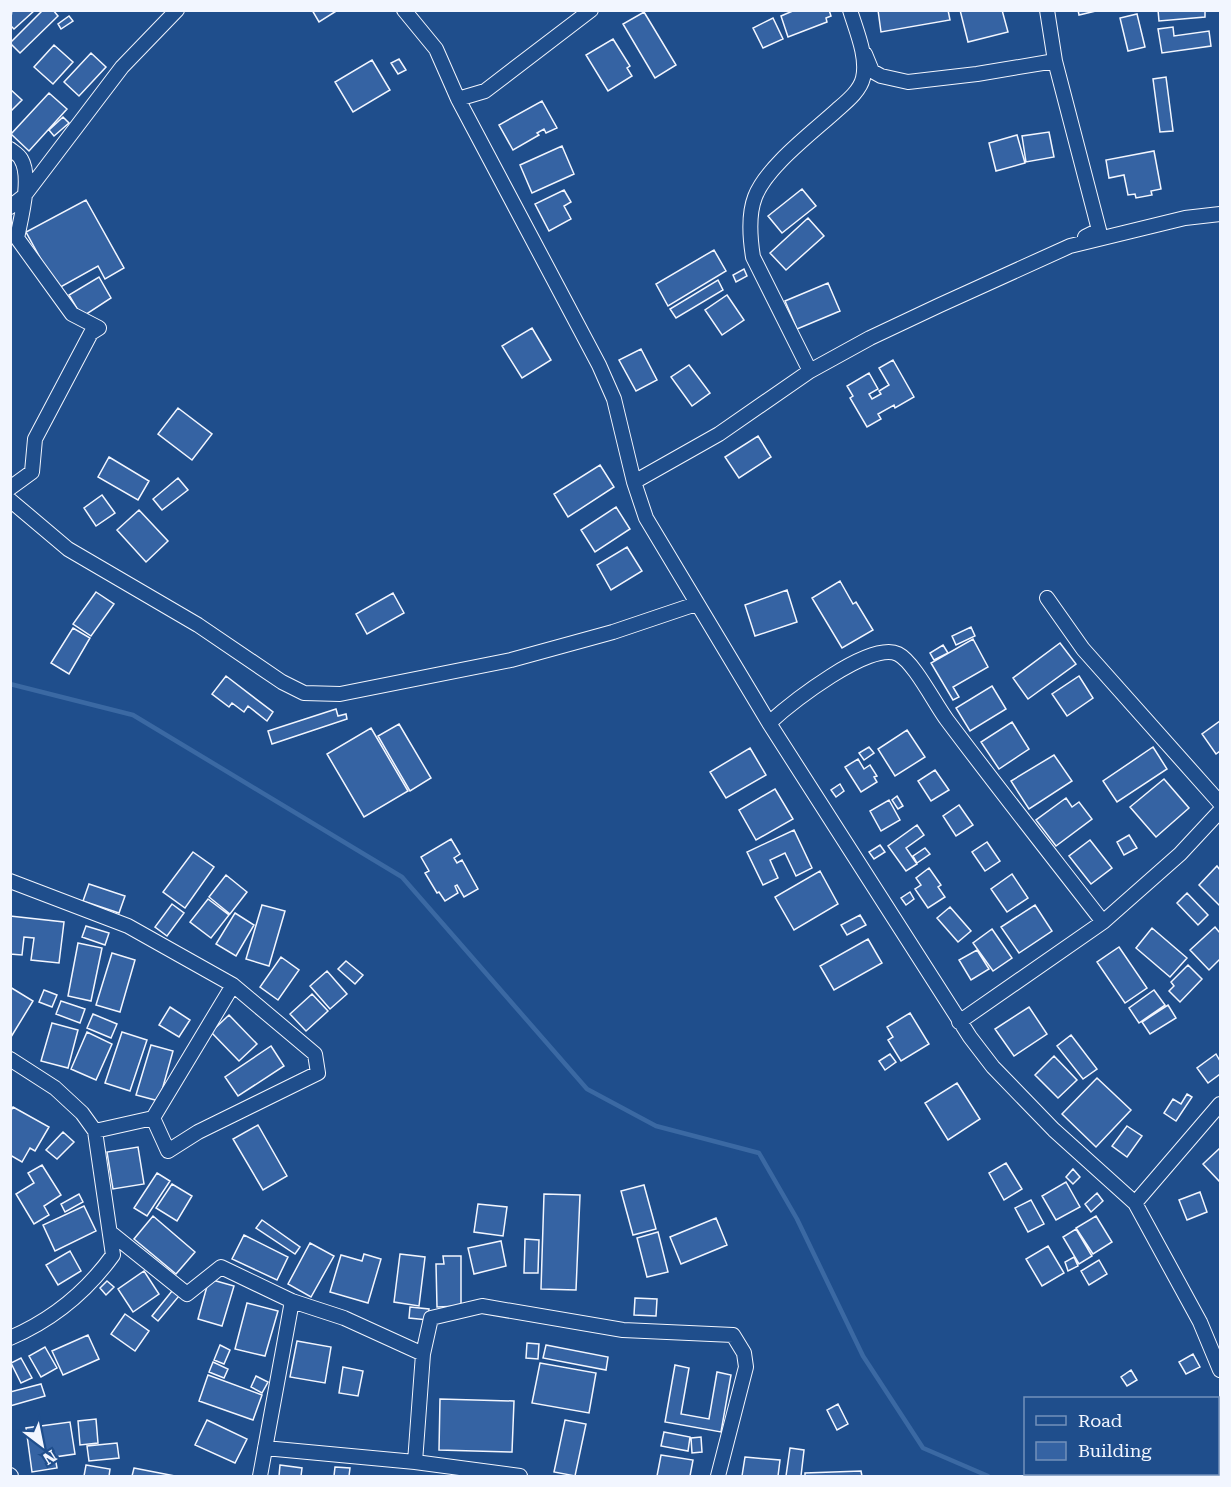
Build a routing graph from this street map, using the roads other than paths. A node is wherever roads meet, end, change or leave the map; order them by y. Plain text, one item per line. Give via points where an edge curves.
1 (177, 10) edge
2 (404, 10) edge
3 (591, 10) edge
4 (850, 10) edge
5 (1047, 10) edge
6 (859, 41) junction
7 (1055, 61) junction
8 (458, 99) junction
9 (10, 149) edge
10 (24, 196) junction
11 (10, 207) edge
12 (1221, 214) edge
13 (1099, 230) junction
14 (1120, 234) junction
15 (14, 236) edge
16 (1070, 246) junction
17 (810, 372) junction
18 (634, 482) junction
19 (10, 488) edge
20 (10, 500) edge
21 (1047, 598) dead end
22 (696, 604) junction
23 (769, 723) junction
24 (1221, 803) edge
25 (1221, 811) edge
26 (10, 880) edge
27 (1103, 922) junction
28 (233, 985) junction
29 (959, 1022) junction
30 (10, 1059) edge
31 (1221, 1104) edge
32 (153, 1118) junction
33 (95, 1131) junction
34 (1135, 1203) junction
35 (111, 1233) junction
36 (292, 1301) junction
37 (10, 1338) edge
38 (423, 1354) junction
39 (1221, 1370) edge
40 (265, 1448) junction
41 (415, 1462) junction
42 (260, 1476) edge
43 (520, 1476) edge
44 (718, 1476) edge

1 - 10 street via 122,68
2 - 8 street via 436,49
3 - 8 street via 485,91
4 - 6 street
5 - 7 street
6 - 7 street via 872,71 908,82
6 - 17 street via 863,79 853,96 775,167 758,190 752,208 753,257
7 - 13 street
8 - 18 street via 599,365 614,399
9 - 10 street via 21,158
10 - 11 street
10 - 15 street
12 - 14 street via 1185,218
13 - 14 street via 1105,233 1117,227
13 - 16 street
14 - 16 street
15 - 19 street via 72,314 99,328 91,333 35,439 32,472
16 - 17 street via 870,338
17 - 18 street via 719,435
18 - 22 street via 646,518
20 - 22 street via 68,549 304,693 340,694 511,660
21 - 24 street via 1083,649
22 - 23 street
23 - 27 street via 794,701 863,658 882,652 898,654
23 - 29 street
25 - 27 street via 1180,854
26 - 28 street via 128,926
27 - 29 street
28 - 32 street
28 - 32 street via 315,1054 318,1073 198,1132 168,1151
29 - 34 street via 993,1067 1054,1130
30 - 33 street via 55,1088
31 - 34 street
32 - 33 street
33 - 35 street
34 - 39 street via 1200,1322
35 - 36 street via 187,1294 221,1267
35 - 37 street via 113,1254 98,1276 33,1328
36 - 38 street via 344,1318
36 - 40 street
38 - 41 street
38 - 44 street via 431,1318 482,1306 623,1330 733,1335 744,1353 746,1367
40 - 41 street
40 - 42 street
41 - 43 street

